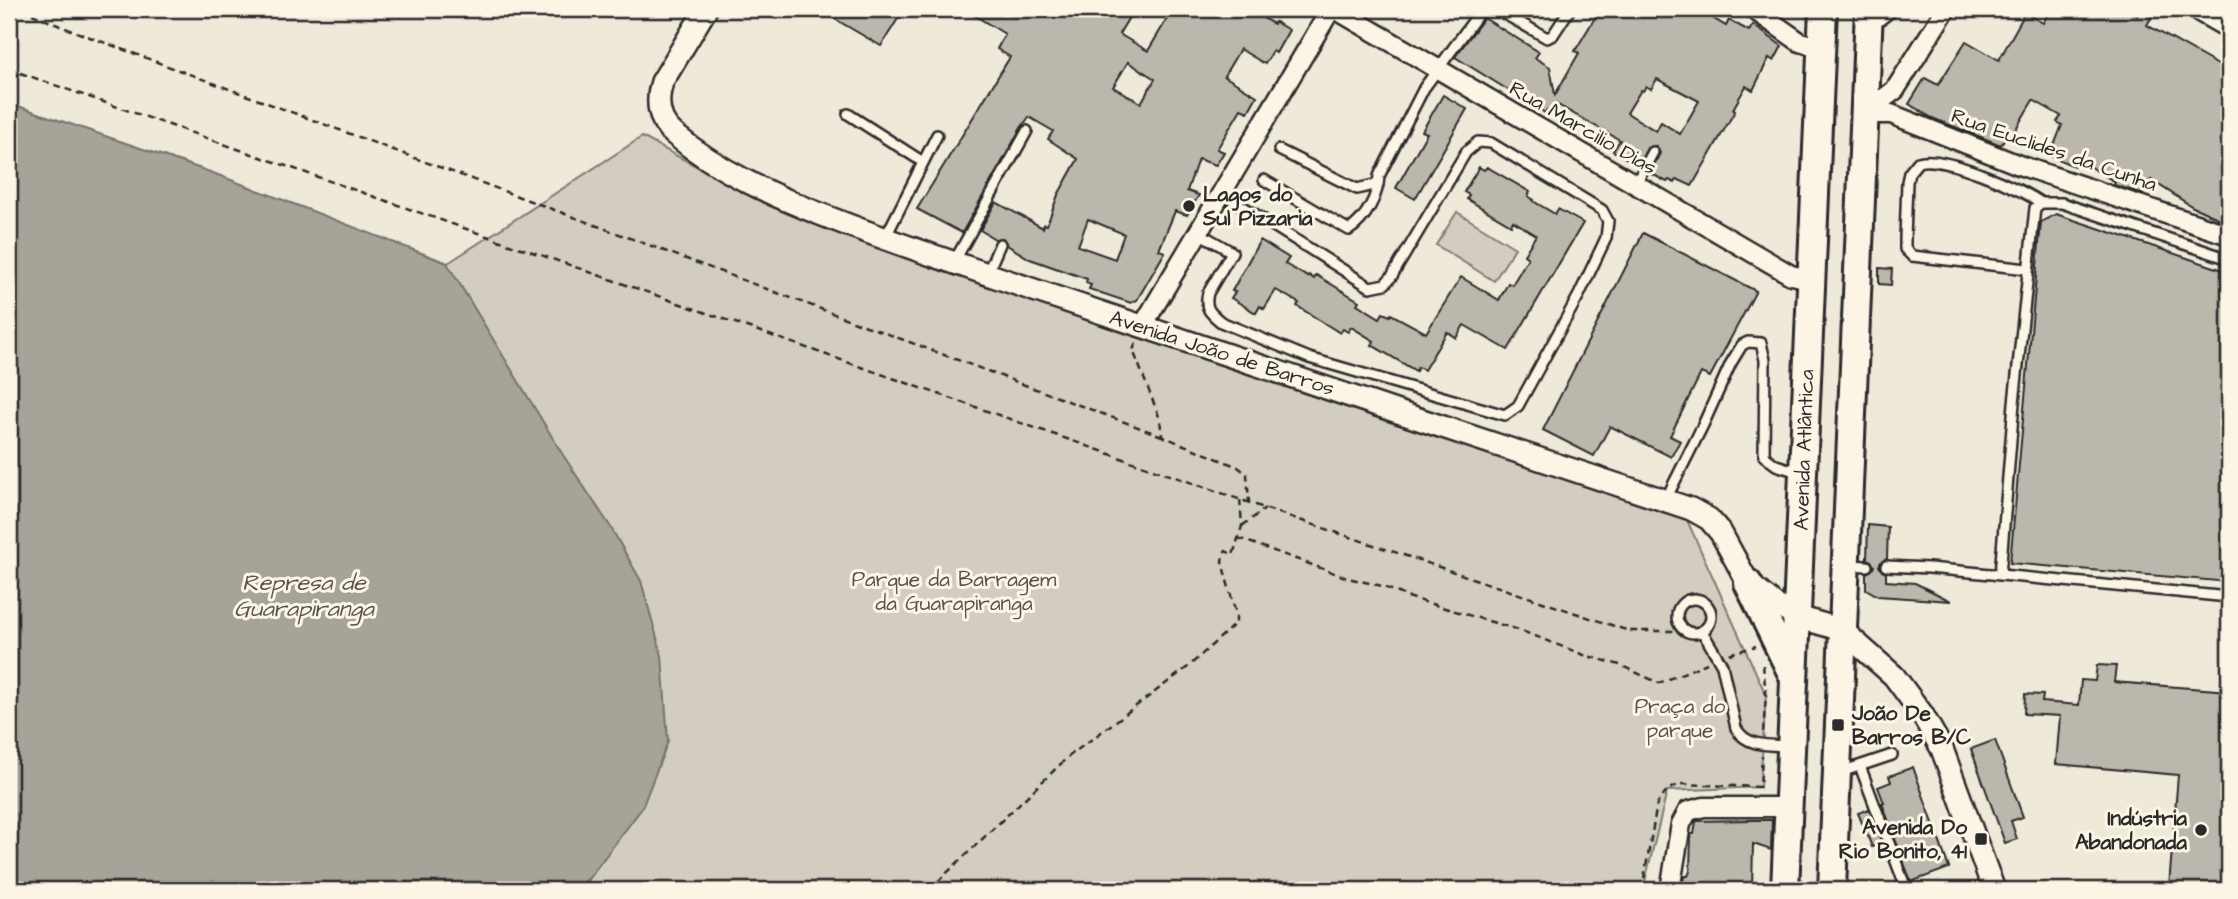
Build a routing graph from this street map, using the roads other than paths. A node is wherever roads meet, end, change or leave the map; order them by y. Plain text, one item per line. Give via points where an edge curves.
1 (706, 9) edge
2 (1333, 9) edge
3 (1482, 9) edge
4 (1496, 9) edge
5 (1570, 9) edge
6 (1753, 9) edge
7 (1823, 9) edge
8 (1894, 9) edge
9 (1946, 9) edge
10 (2194, 9) edge
11 (1868, 19) edge
12 (2229, 29) edge
13 (1821, 48) junction
14 (1436, 69) junction
15 (1864, 106) junction
16 (848, 114) dead end
17 (1027, 131) dead end
18 (937, 135) dead end
19 (1279, 150) dead end
20 (1653, 152) dead end
21 (923, 162) junction
22 (1264, 180) dead end
23 (1378, 184) junction
24 (1635, 185) junction
25 (1226, 195) junction
26 (2041, 203) junction
27 (1202, 235) junction
28 (2229, 235) edge
29 (885, 238) junction
30 (1000, 244) dead end
31 (2229, 259) edge
32 (954, 262) junction
33 (2027, 268) junction
34 (987, 274) junction
35 (1811, 279) junction
36 (1142, 327) junction
37 (1803, 474) junction
38 (1665, 500) junction
39 (1886, 566) dead end
40 (2000, 575) junction
41 (1748, 583) junction
42 (2229, 597) edge
43 (1798, 617) junction
44 (1702, 631) junction
45 (1842, 631) junction
46 (1795, 680) junction
47 (1792, 746) junction
48 (1892, 755) dead end
49 (1848, 770) junction
50 (1790, 807) junction
51 (1904, 883) dead end
52 (1670, 890) edge
53 (1785, 890) edge
54 (1832, 890) edge
55 (1994, 890) edge

1 - 29 street, Avenida João de Barros via 658,95 659,109 672,132 710,160 781,198
2 - 14 street, Rua Marcilio Dias
2 - 25 street
3 - 14 lane
4 - 5 lane via 1547,38
6 - 13 street via 1800,42
7 - 13 main road, Avenida Atlântica
8 - 11 lane
9 - 15 street via 1895,90
10 - 12 street
11 - 15 main road
13 - 35 main road, Avenida Atlântica
14 - 23 lane
14 - 24 street, Rua Marcilio Dias
15 - 28 street, Rua Euclides da Cunha via 2019,165
15 - 45 main road via 1856,566
16 - 21 lane
17 - 32 lane
18 - 21 lane
19 - 23 lane via 1356,189
20 - 24 lane
21 - 29 lane
22 - 23 lane via 1349,230 1373,202
24 - 35 street, Rua Marcilio Dias via 1791,275
25 - 27 street
25 - 27 lane via 1370,287 1385,284 1392,276 1466,152 1478,142 1490,143 1602,210 1608,227 1579,295 1518,406 1505,415 1309,358 1221,322 1209,312 1206,301 1232,252
26 - 31 lane via 2062,203
26 - 33 lane via 2032,218
26 - 33 lane via 2011,185 1936,160 1918,162 1909,173 1905,249 1912,256
27 - 36 street
29 - 32 street, Avenida João de Barros
30 - 34 lane
32 - 34 street, Avenida João de Barros
33 - 40 lane
34 - 36 street, Avenida João de Barros
35 - 37 main road, Avenida Atlântica
36 - 38 street, Avenida João de Barros
37 - 38 lane via 1764,456 1765,360 1761,343 1748,342 1718,389
37 - 43 main road, Avenida Atlântica
38 - 41 street, Avenida João de Barros via 1709,519
39 - 40 lane
40 - 42 lane
41 - 43 street, Avenida João de Barros
41 - 46 main road
43 - 45 street, Avenida João de Barros
43 - 46 main road, Avenida Atlântica
44 - 44 lane via 1709,626 1711,610 1699,599 1690,599 1678,610 1677,618 1686,631
44 - 47 lane via 1721,665 1740,735 1757,744
45 - 49 main road
45 - 55 street via 1894,676 1922,714 1942,749
46 - 47 main road, Avenida Atlântica
47 - 50 main road, Avenida Atlântica
48 - 49 lane
49 - 51 lane
49 - 54 main road
50 - 52 street via 1688,811 1681,824
50 - 53 main road, Avenida Atlântica

